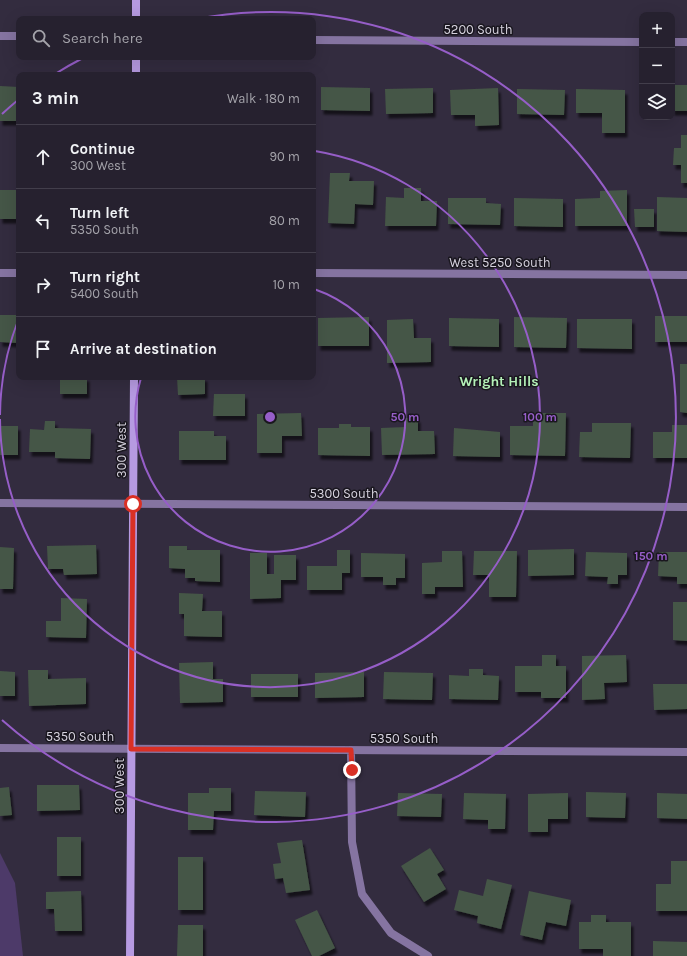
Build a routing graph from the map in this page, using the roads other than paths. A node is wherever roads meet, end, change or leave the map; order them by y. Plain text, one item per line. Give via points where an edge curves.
1 (136, 0) edge
2 (136, 16) edge
3 (0, 36) edge
4 (16, 36) edge
5 (316, 40) edge
6 (639, 42) edge
7 (675, 42) edge
8 (687, 42) edge
9 (136, 60) edge
10 (136, 72) edge
11 (16, 272) edge
12 (0, 273) edge
13 (316, 273) edge
14 (687, 275) edge
15 (134, 380) edge
16 (0, 503) edge
17 (133, 504) junction
18 (687, 506) edge
19 (0, 748) edge
20 (131, 749) junction
21 (351, 750) junction
22 (687, 752) edge
23 (130, 956) edge
24 (428, 956) edge

1 - 2 main road
3 - 4 street
5 - 6 street, 5200 South
7 - 8 street
9 - 10 main road
11 - 12 street
13 - 14 street, West 5250 South
15 - 17 main road, 300 West
16 - 17 street, 5300 South
17 - 18 street, 5300 South
17 - 20 main road, 300 West
19 - 20 street, 5350 South
20 - 21 street, 5350 South
20 - 23 main road, 300 West
21 - 22 street, 5350 South
21 - 24 street via 352,842 362,894 391,933

